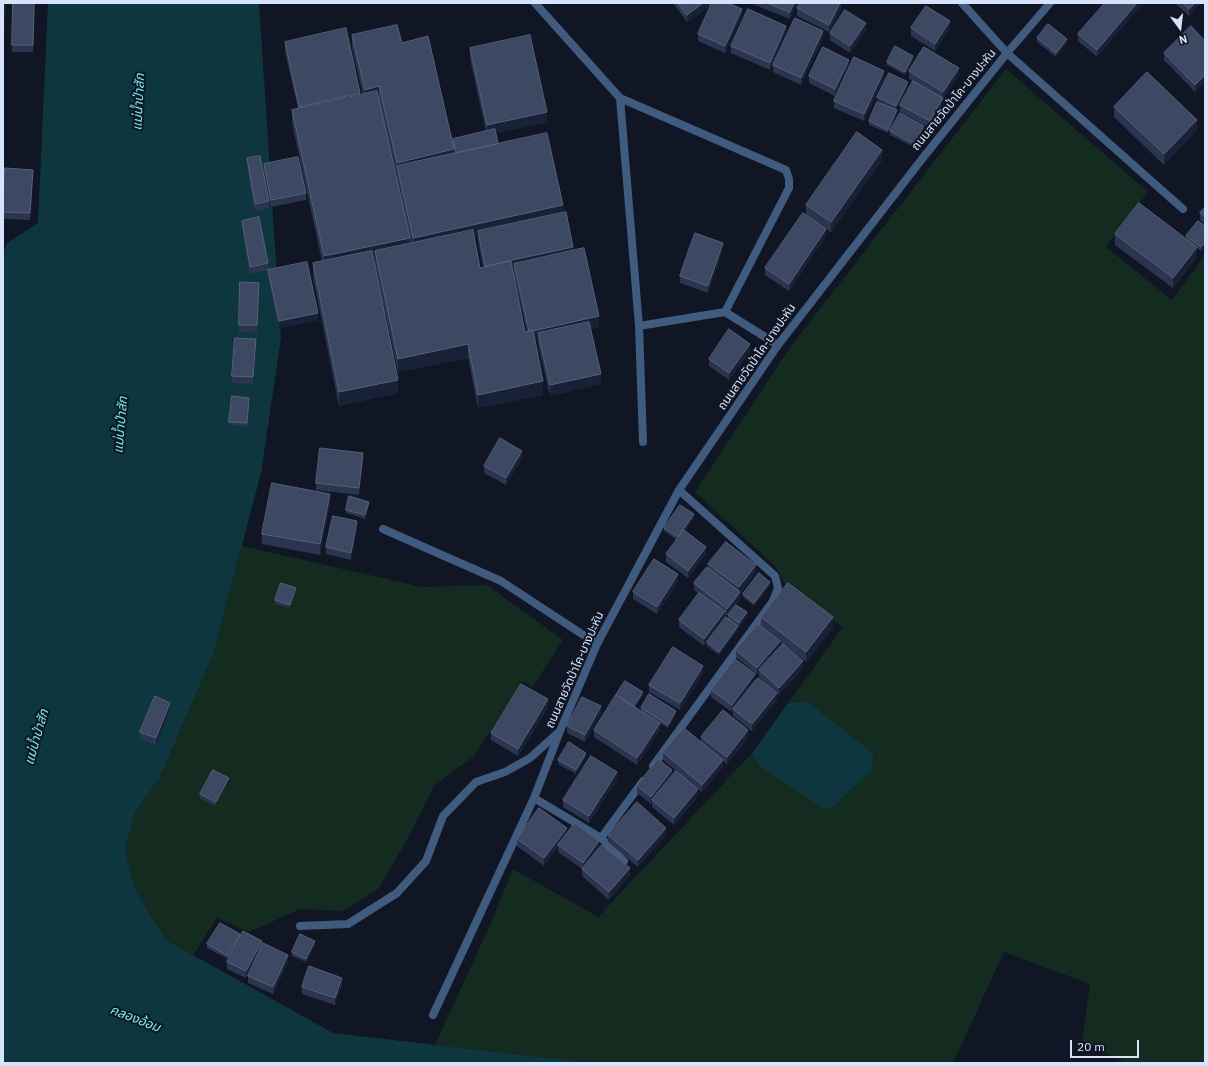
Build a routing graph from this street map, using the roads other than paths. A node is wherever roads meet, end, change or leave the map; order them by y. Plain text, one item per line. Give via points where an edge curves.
1 (535, 3) edge
2 (962, 3) edge
3 (1050, 3) edge
4 (1007, 53) junction
5 (620, 98) junction
6 (1183, 209) dead end
7 (725, 312) junction
8 (639, 326) junction
9 (778, 346) junction
10 (643, 442) dead end
11 (679, 490) junction
12 (384, 529) dead end
13 (598, 644) junction
14 (560, 731) junction
15 (534, 798) junction
16 (601, 838) junction
17 (624, 861) edge
18 (300, 926) dead end
19 (433, 1015) dead end

1 - 5 street
2 - 4 street
3 - 4 street, ถนนสายวัดป่าโค-บางปะหัน
4 - 6 street
4 - 9 street, ถนนสายวัดป่าโค-บางปะหัน via 922,158
5 - 7 street via 786,170 789,188
5 - 8 street
7 - 8 street
7 - 9 street
8 - 10 street
9 - 11 street, ถนนสายวัดป่าโค-บางปะหัน
11 - 13 street, ถนนสายวัดป่าโค-บางปะหัน
11 - 16 street via 775,576 778,588 773,601
12 - 13 street via 501,581
13 - 14 street, ถนนสายวัดป่าโค-บางปะหัน
14 - 15 street, ถนนสายวัดป่าโค-บางปะหัน
14 - 18 street via 530,758 504,772 476,782 442,816 426,861 397,893 348,924
15 - 16 street
15 - 19 street, ถนนสายวัดป่าโค-บางปะหัน
16 - 17 street

